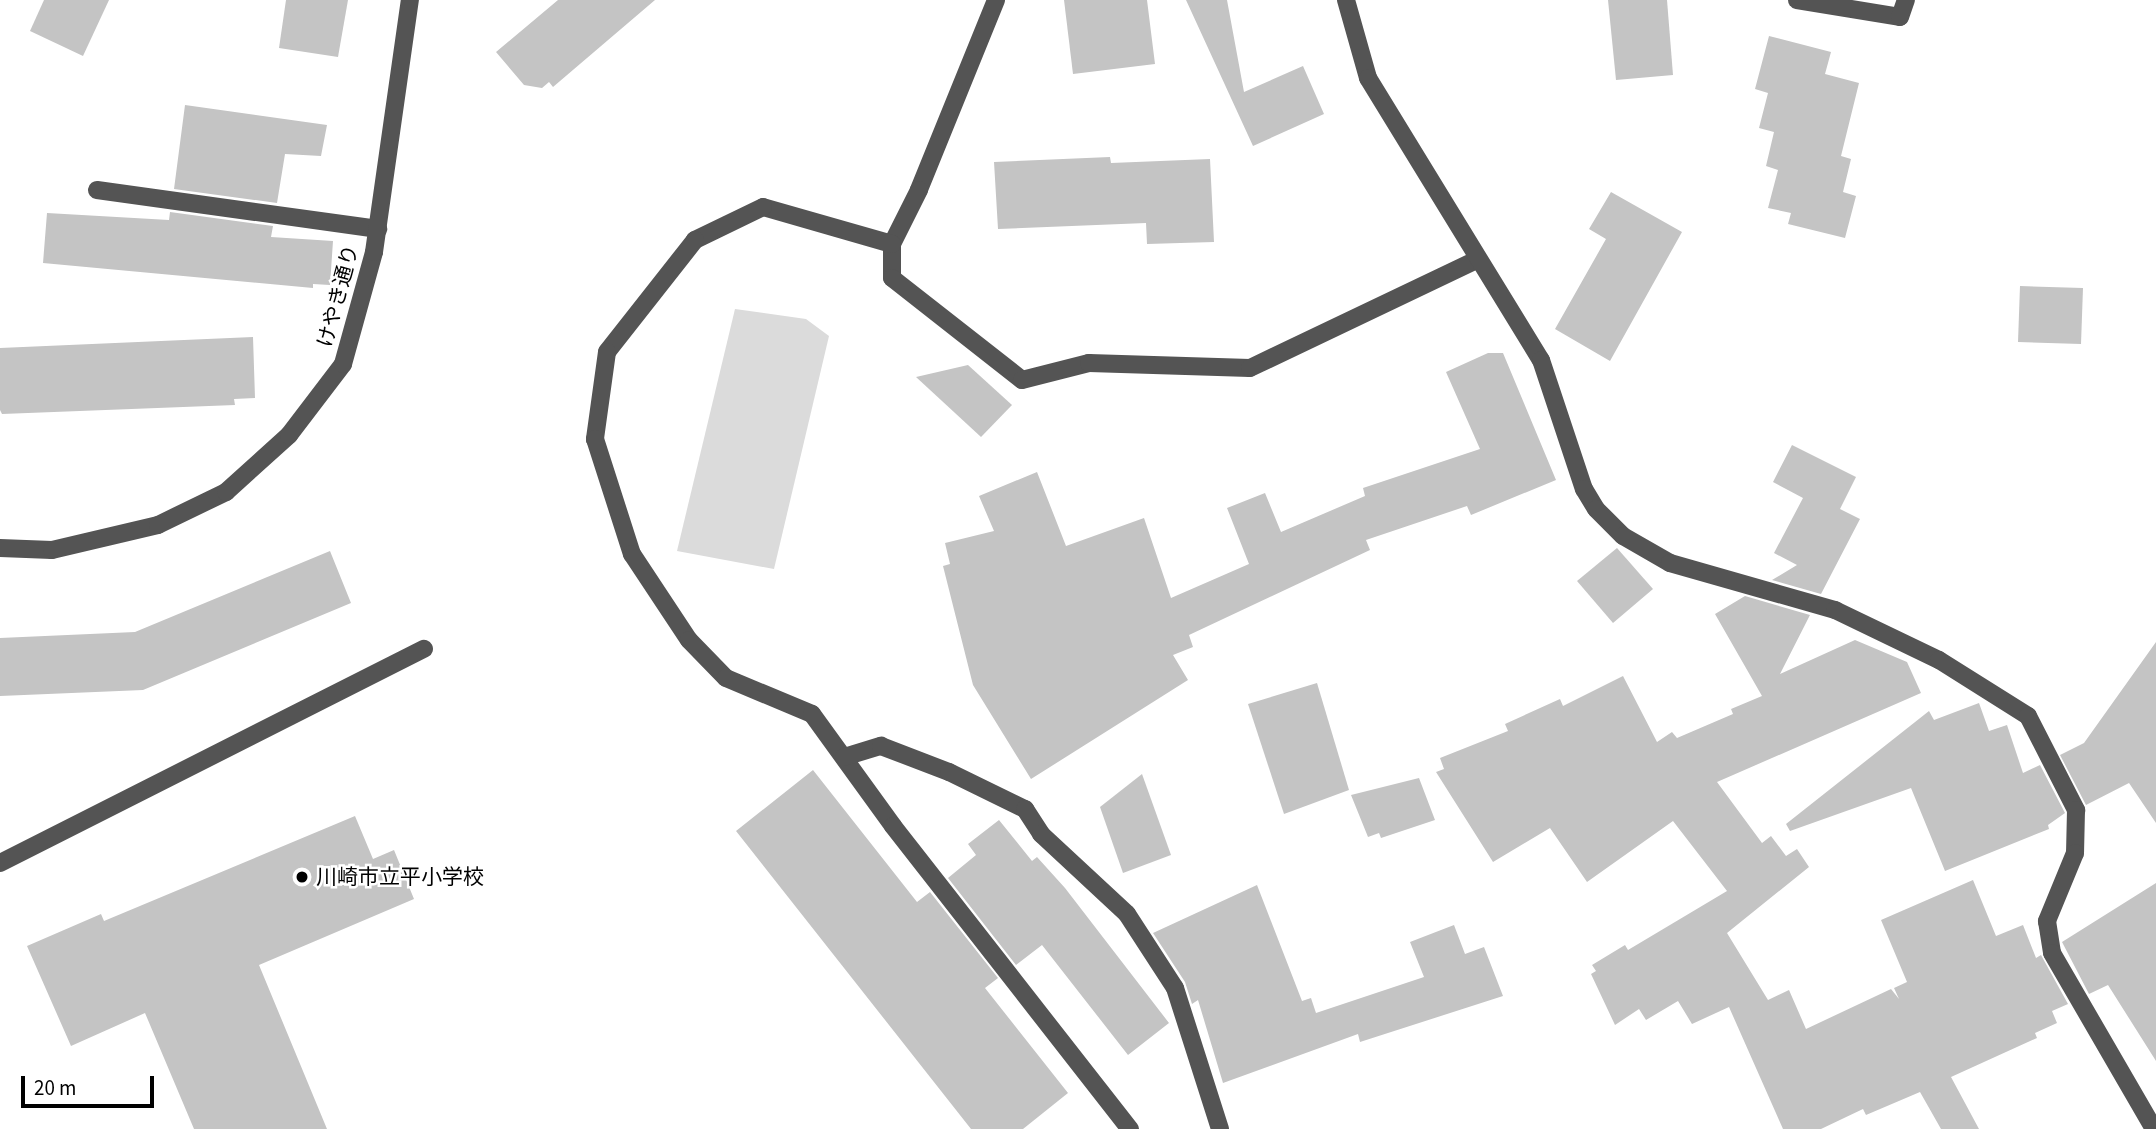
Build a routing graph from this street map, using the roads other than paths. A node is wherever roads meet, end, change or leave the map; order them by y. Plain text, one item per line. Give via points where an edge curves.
1 (410, 0) edge
2 (996, 0) edge
3 (1346, 0) edge
4 (1797, 0) edge
5 (1906, 0) edge
6 (97, 190) dead end
7 (378, 229) junction
8 (892, 244) junction
9 (1476, 260) junction
10 (0, 548) edge
11 (424, 649) dead end
12 (844, 757) junction
13 (0, 863) edge
14 (1130, 1129) edge
15 (1220, 1129) edge
16 (2154, 1129) edge

1 - 7 street, けやき通り
2 - 8 street via 919,190
3 - 9 street via 1368,78
4 - 5 street via 1900,17
6 - 7 street
7 - 10 street, けやき通り via 344,364 289,435 226,492 145,528 52,550
8 - 9 street via 892,278 1022,380 1089,363 1250,368
8 - 12 street via 763,208 695,240 607,352 595,439 632,554 689,639 726,678 812,714
9 - 16 street via 1541,360 1584,489 1623,536 1670,563 1835,610 1939,660 2028,716 2076,810 2075,853 2047,921 2052,953
11 - 13 street
12 - 14 street
12 - 15 street via 880,746 1026,809 1041,834 1127,914 1175,988

